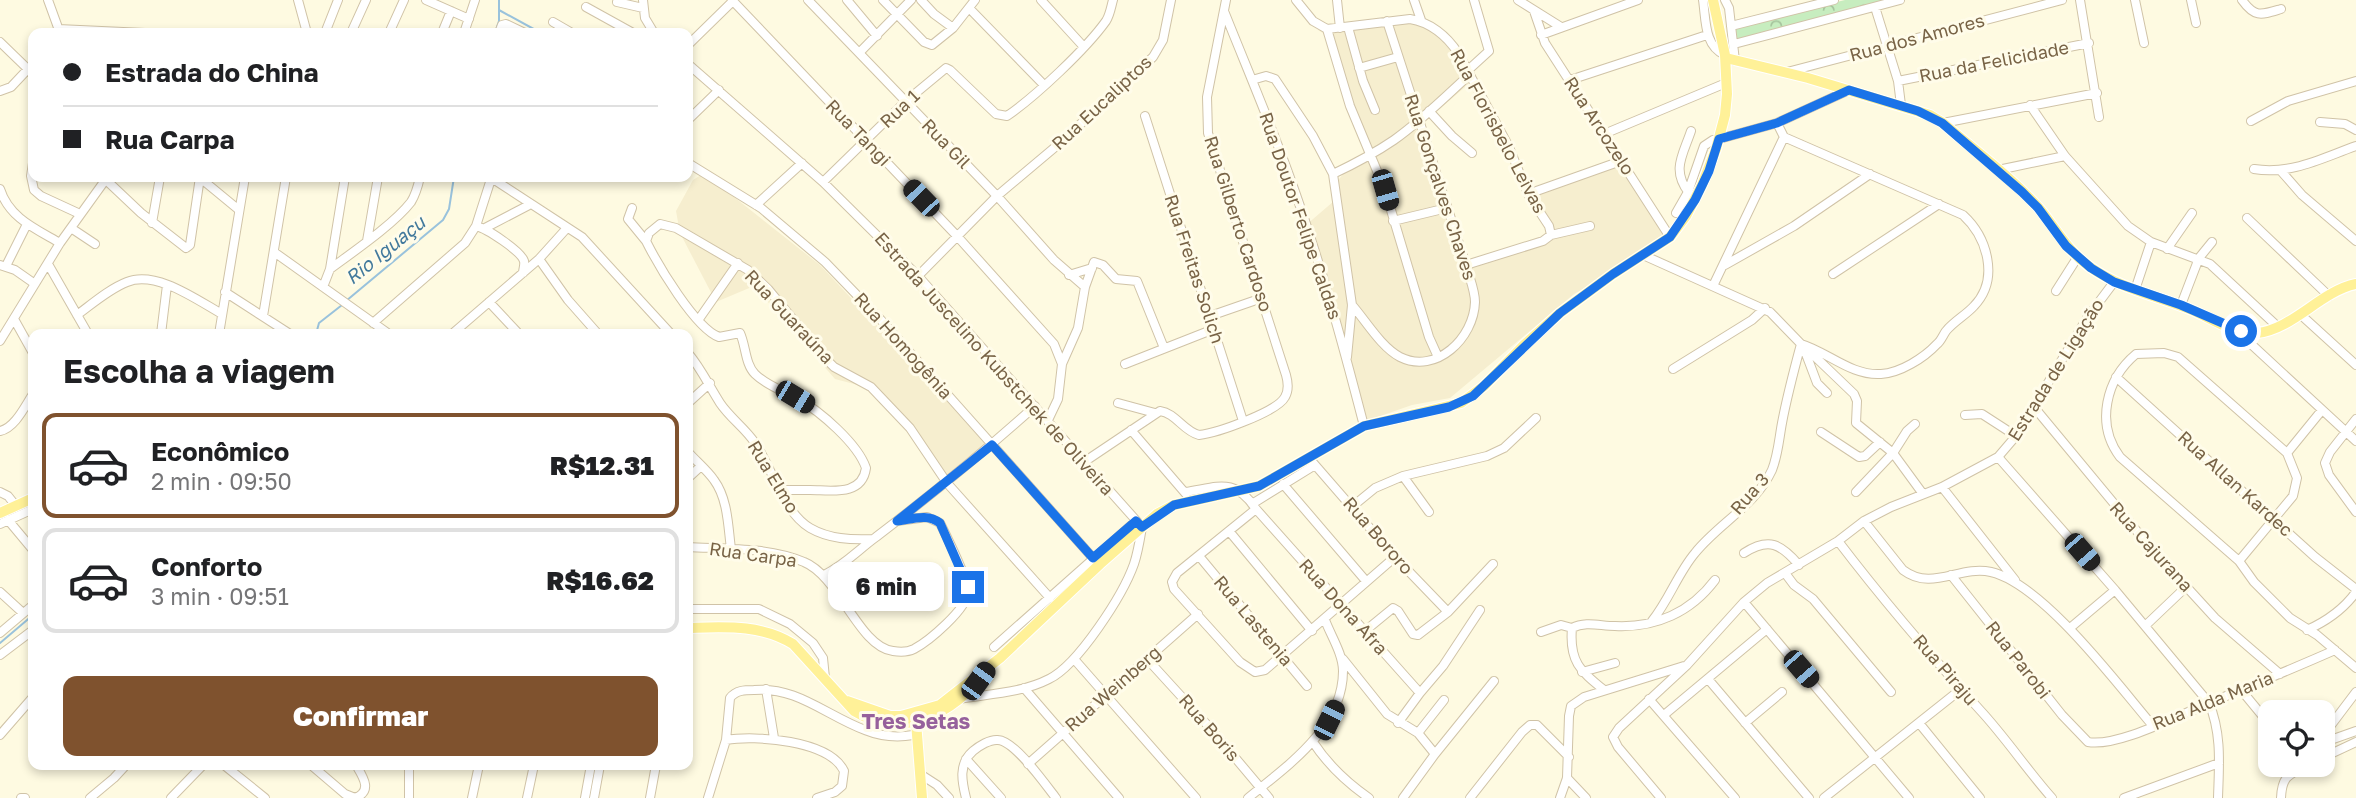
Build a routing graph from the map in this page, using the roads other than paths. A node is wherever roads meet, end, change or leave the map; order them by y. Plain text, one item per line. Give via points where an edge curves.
1 (48, 0) edge
2 (298, 0) edge
3 (338, 0) edge
4 (366, 0) edge
5 (404, 0) edge
6 (427, 0) edge
7 (475, 0) edge
8 (808, 0) edge
9 (847, 0) edge
10 (883, 0) edge
11 (911, 0) edge
12 (921, 0) edge
13 (975, 0) edge
14 (1041, 0) edge
15 (1113, 0) edge
16 (1171, 0) edge
17 (1226, 0) edge
18 (1296, 0) edge
19 (1337, 0) edge
20 (1414, 0) edge
21 (1474, 0) edge
22 (1518, 0) edge
23 (1639, 0) edge
24 (1703, 0) edge
25 (1713, 0) edge
26 (1725, 0) edge
27 (1834, 0) edge
28 (1900, 0) edge
29 (2062, 0) edge
30 (2080, 0) edge
31 (2135, 0) edge
32 (2191, 0) edge
33 (2242, 0) edge
34 (732, 1) edge
35 (617, 2) dead end
36 (1626, 2) edge
37 (643, 4) edge
38 (586, 7) dead end
39 (1875, 7) junction
40 (969, 8) junction
41 (2281, 9) dead end
42 (452, 11) junction
43 (1224, 11) junction
44 (1534, 11) junction
45 (897, 15) junction
46 (469, 19) junction
47 (1421, 20) junction
48 (1387, 21) junction
49 (553, 22) dead end
50 (2196, 23) dead end
51 (1731, 26) junction
52 (1344, 27) junction
53 (1561, 27) junction
54 (58, 28) edge
55 (306, 28) edge
56 (327, 28) edge
57 (353, 28) edge
58 (391, 28) edge
59 (444, 28) edge
60 (466, 28) edge
61 (563, 28) edge
62 (624, 28) edge
63 (649, 28) edge
64 (953, 28) junction
65 (1327, 29) junction
66 (1541, 35) junction
67 (1707, 35) junction
68 (877, 36) junction
69 (693, 40) edge
70 (0, 42) edge
71 (2089, 43) junction
72 (2144, 43) dead end
73 (1734, 44) junction
74 (1886, 45) junction
75 (1083, 46) junction
76 (859, 53) junction
77 (1398, 57) junction
78 (1729, 58) junction
79 (1814, 66) junction
80 (28, 68) edge
81 (693, 68) edge
82 (1359, 68) junction
83 (28, 73) edge
84 (1784, 73) junction
85 (1467, 74) junction
86 (1808, 78) junction
87 (1252, 80) junction
88 (1570, 80) junction
89 (1898, 81) junction
90 (2356, 81) edge
91 (1726, 83) junction
92 (1044, 85) junction
93 (719, 90) junction
94 (1849, 90) junction
95 (0, 91) edge
96 (2097, 93) junction
97 (905, 102) junction
98 (1901, 105) junction
99 (2030, 105) junction
100 (1375, 110) dead end
101 (1429, 111) junction
102 (693, 115) edge
103 (1145, 116) dead end
104 (2099, 117) dead end
105 (2251, 121) dead end
106 (1418, 122) junction
107 (2320, 122) dead end
108 (1777, 123) junction
109 (1942, 123) junction
110 (2356, 130) edge
111 (1691, 131) dead end
112 (1604, 134) junction
113 (1784, 137) junction
114 (1716, 140) junction
115 (866, 141) junction
116 (2356, 146) edge
117 (1472, 153) dead end
118 (1372, 155) junction
119 (2065, 156) junction
120 (1621, 161) junction
121 (802, 163) junction
122 (693, 166) edge
123 (2253, 169) dead end
124 (1998, 170) junction
125 (2281, 170) junction
126 (1333, 174) junction
127 (1870, 174) junction
128 (32, 182) edge
129 (101, 182) edge
130 (108, 182) edge
131 (159, 182) edge
132 (199, 182) edge
133 (206, 182) edge
134 (244, 182) edge
135 (285, 182) edge
136 (344, 182) edge
137 (377, 182) edge
138 (420, 182) edge
139 (489, 182) edge
140 (496, 182) edge
141 (823, 182) junction
142 (0, 189) edge
143 (1528, 194) junction
144 (997, 196) junction
145 (1691, 196) junction
146 (531, 204) junction
147 (1939, 204) junction
148 (756, 205) junction
149 (632, 208) dead end
150 (1447, 208) junction
151 (239, 210) junction
152 (1676, 213) dead end
153 (2192, 213) dead end
154 (80, 214) junction
155 (2247, 218) dead end
156 (1393, 220) junction
157 (152, 223) junction
158 (27, 224) junction
159 (1590, 226) dead end
160 (481, 227) junction
161 (71, 228) junction
162 (567, 228) junction
163 (1551, 235) junction
164 (957, 236) junction
165 (648, 237) junction
166 (1670, 237) junction
167 (367, 241) junction
168 (2356, 241) edge
169 (2212, 242) dead end
170 (60, 243) junction
171 (2151, 243) junction
172 (95, 244) dead end
173 (2166, 248) junction
174 (274, 252) junction
175 (1647, 254) junction
176 (2077, 258) junction
177 (2199, 258) junction
178 (539, 260) junction
179 (48, 264) junction
180 (738, 264) junction
181 (3, 265) edge
182 (1093, 265) junction
183 (1466, 265) junction
184 (1725, 265) junction
185 (330, 269) junction
186 (523, 273) junction
187 (1833, 274) dead end
188 (1069, 275) junction
189 (918, 276) junction
190 (2114, 282) junction
191 (35, 284) junction
192 (2356, 284) edge
193 (166, 285) junction
194 (1713, 286) junction
195 (323, 287) junction
196 (1085, 287) junction
197 (2135, 290) junction
198 (2056, 291) dead end
199 (225, 292) junction
200 (2329, 296) junction
201 (1262, 298) junction
202 (489, 302) junction
203 (1352, 305) junction
204 (2181, 305) junction
205 (1765, 308) junction
206 (222, 314) junction
207 (2300, 314) junction
208 (77, 315) junction
209 (263, 316) junction
210 (1210, 316) junction
211 (14, 319) junction
212 (699, 319) junction
213 (373, 323) junction
214 (2277, 326) junction
215 (85, 329) edge
216 (162, 329) edge
217 (220, 329) edge
218 (277, 329) edge
219 (381, 329) edge
220 (458, 329) edge
221 (514, 329) edge
222 (594, 329) edge
223 (665, 329) edge
224 (1214, 329) junction
225 (2236, 330) junction
226 (2258, 333) junction
227 (0, 341) edge
228 (28, 344) edge
229 (1802, 345) junction
230 (2252, 345) junction
231 (1164, 348) junction
232 (1438, 357) junction
233 (693, 360) edge
234 (1347, 360) junction
235 (1062, 364) junction
236 (1125, 364) dead end
237 (2356, 365) edge
238 (1673, 369) dead end
239 (2116, 377) junction
240 (710, 383) junction
241 (1827, 393) dead end
242 (693, 398) edge
243 (28, 401) edge
244 (1118, 403) dead end
245 (1035, 406) junction
246 (2034, 407) junction
247 (2322, 410) junction
248 (1155, 412) junction
249 (1965, 415) dead end
250 (1536, 418) dead end
251 (2356, 419) edge
252 (1048, 420) junction
253 (1242, 421) junction
254 (1915, 424) dead end
255 (1364, 426) junction
256 (1132, 430) junction
257 (0, 431) edge
258 (2346, 431) junction
259 (1821, 432) dead end
260 (2016, 436) junction
261 (2356, 440) edge
262 (1880, 442) junction
263 (992, 445) junction
264 (1893, 453) junction
265 (2287, 453) junction
266 (693, 457) edge
267 (1998, 457) junction
268 (1084, 462) junction
269 (1312, 462) junction
270 (701, 466) junction
271 (693, 473) edge
272 (1403, 476) junction
273 (947, 483) junction
274 (1283, 484) junction
275 (1942, 487) junction
276 (781, 491) junction
277 (1243, 491) junction
278 (0, 492) edge
279 (1856, 492) dead end
280 (1923, 494) junction
281 (1188, 496) junction
282 (28, 500) edge
283 (16, 506) junction
284 (1353, 506) junction
285 (1254, 507) junction
286 (28, 511) edge
287 (1429, 512) dead end
288 (2356, 512) edge
289 (2275, 518) junction
290 (3, 519) edge
291 (897, 521) junction
292 (1864, 522) junction
293 (1139, 524) junction
294 (1229, 531) junction
295 (873, 539) junction
296 (853, 540) junction
297 (1838, 541) junction
298 (28, 545) edge
299 (693, 547) edge
300 (731, 549) junction
301 (857, 553) junction
302 (1744, 553) dead end
303 (1199, 556) junction
304 (1395, 557) junction
305 (1093, 558) junction
306 (2239, 561) junction
307 (1493, 564) dead end
308 (1799, 565) junction
309 (1785, 573) junction
310 (824, 575) junction
311 (1951, 575) junction
312 (1715, 580) dead end
313 (1366, 581) junction
314 (2019, 584) junction
315 (2186, 587) junction
316 (2115, 590) junction
317 (2356, 591) edge
318 (0, 592) edge
319 (1050, 598) junction
320 (1744, 601) junction
321 (1341, 605) junction
322 (28, 608) edge
323 (693, 609) edge
324 (1480, 610) dead end
325 (1448, 612) junction
326 (23, 613) junction
327 (1198, 614) junction
328 (1325, 620) junction
329 (1652, 621) junction
330 (1028, 624) junction
331 (2146, 626) junction
332 (693, 628) edge
333 (2070, 628) junction
334 (1766, 629) junction
335 (2307, 630) junction
336 (1312, 631) junction
337 (1365, 631) junction
338 (1572, 631) junction
339 (1541, 632) dead end
340 (0, 633) edge
341 (28, 634) edge
342 (994, 647) dead end
343 (2335, 650) junction
344 (1282, 654) junction
345 (0, 655) edge
346 (1340, 655) junction
347 (1074, 659) junction
348 (1148, 660) junction
349 (1615, 663) dead end
350 (1688, 665) junction
351 (987, 668) junction
352 (2356, 668) edge
353 (1582, 673) junction
354 (2280, 674) junction
355 (825, 678) junction
356 (1708, 679) junction
357 (1494, 681) dead end
358 (1307, 686) dead end
359 (1024, 688) junction
360 (766, 689) junction
361 (1604, 690) junction
362 (1960, 690) junction
363 (2242, 691) junction
364 (1782, 692) dead end
365 (1891, 692) dead end
366 (2356, 692) edge
367 (1420, 693) junction
368 (1106, 695) junction
369 (959, 699) junction
370 (1649, 699) junction
371 (1444, 700) dead end
372 (28, 703) edge
373 (2209, 703) junction
374 (2258, 710) edge
375 (931, 713) junction
376 (1664, 715) junction
377 (898, 720) junction
378 (2335, 720) edge
379 (916, 722) junction
380 (1398, 723) junction
381 (1745, 723) junction
382 (1919, 723) junction
383 (2153, 726) junction
384 (2356, 731) edge
385 (1062, 733) junction
386 (1418, 733) junction
387 (0, 735) edge
388 (774, 738) junction
389 (915, 738) junction
390 (2335, 738) edge
391 (726, 740) junction
392 (1313, 742) junction
393 (2088, 742) joint
394 (2356, 742) edge
395 (2335, 752) edge
396 (1435, 754) junction
397 (1569, 757) junction
398 (1877, 758) junction
399 (966, 759) junction
400 (2219, 763) junction
401 (1028, 764) junction
402 (121, 770) edge
403 (198, 770) edge
404 (230, 770) edge
405 (318, 770) edge
406 (359, 770) edge
407 (409, 770) edge
408 (478, 770) edge
409 (533, 770) edge
410 (593, 770) edge
411 (595, 770) edge
412 (655, 770) edge
413 (920, 774) junction
414 (2286, 777) edge
415 (1567, 778) junction
416 (1260, 788) junction
417 (260, 796) edge
418 (93, 797) edge
419 (171, 798) edge
420 (409, 798) edge
421 (472, 798) edge
422 (527, 798) edge
423 (585, 798) edge
424 (594, 798) edge
425 (650, 798) edge
426 (708, 798) edge
427 (817, 798) edge
428 (922, 798) edge
429 (949, 798) edge
430 (966, 798) edge
431 (1001, 798) edge
432 (1056, 798) edge
433 (1119, 798) edge
434 (1196, 798) edge
435 (1248, 798) edge
436 (1269, 798) edge
437 (1369, 798) edge
438 (1403, 798) edge
439 (1470, 798) edge
440 (1560, 798) edge
441 (1586, 798) edge
442 (1661, 798) edge
443 (1735, 798) edge
444 (1809, 798) edge
445 (1824, 798) edge
446 (1909, 798) edge
447 (1980, 798) edge
448 (2052, 798) edge
449 (2124, 798) edge
450 (2218, 798) edge
451 (2281, 798) edge

1 - 54 street
2 - 55 street
3 - 56 street
4 - 57 street
5 - 58 street
6 - 42 street
7 - 46 street
8 - 76 street, Rua Gil
9 - 68 street
10 - 45 street
11 - 45 street
12 - 64 street
13 - 40 street
14 - 75 street
15 - 75 street via 1107,20
16 - 144 street, Rua Eucaliptos via 1163,40 1153,57
17 - 43 street, Rua Gilberto Cardoso
18 - 65 street via 1313,21
19 - 52 street
20 - 47 street
21 - 85 street via 1488,55
22 - 44 street
23 - 36 street
24 - 67 street
25 - 78 main road
26 - 51 street
27 - 51 street
28 - 39 street
29 - 74 street, Rua dos Amores
30 - 71 street
31 - 72 street
32 - 50 street
33 - 41 street via 2258,15
34 - 69 street
34 - 115 street, Rua Tangi
35 - 37 street
36 - 53 street
37 - 63 street
38 - 62 street
39 - 73 street
39 - 74 street
40 - 64 street
40 - 92 street
42 - 46 street
42 - 59 street
43 - 87 street, Rua Doutor Felipe Caldas
43 - 201 street, Rua Gilberto Cardoso via 1207,97 1208,133
44 - 53 street
44 - 66 street, Rua Arcozelo
45 - 64 street via 930,45
45 - 68 street
46 - 60 street
47 - 48 street
47 - 85 street, Rua Florisbelo Leivas via 1448,40
48 - 52 street
48 - 77 street, Rua Gonçalves Chaves
49 - 61 street
51 - 73 street
52 - 65 street
52 - 82 street
53 - 66 street
65 - 118 street via 1350,106
66 - 88 street, Rua Arcozelo
67 - 78 street via 1716,50
67 - 88 street
68 - 76 street
70 - 80 street
71 - 89 street, Rua da Felicidade
71 - 96 street
73 - 78 street
74 - 79 street, Rua dos Amores
74 - 89 street
75 - 92 street
76 - 97 street, Rua Gil
77 - 82 street
77 - 106 street, Rua Gonçalves Chaves
78 - 84 main road
78 - 91 main road
79 - 84 street, Rua dos Amores
79 - 86 street
81 - 93 street, Estrada Juscelino Kubstchek de Oliveira
82 - 100 street
83 - 95 street
84 - 86 main road
85 - 101 street
85 - 143 street, Rua Florisbelo Leivas via 1509,147
86 - 94 main road
87 - 126 street via 1275,79
87 - 234 street, Rua Doutor Felipe Caldas via 1301,209
88 - 112 street, Rua Arcozelo
89 - 98 street
90 - 105 street via 2288,101
91 - 112 street
91 - 114 main road via 1727,105
92 - 97 street, Rua 1 via 1004,116 943,69
93 - 102 street
93 - 121 street, Estrada Juscelino Kubstchek de Oliveira
94 - 98 main road
94 - 108 street
96 - 99 street
96 - 104 street
97 - 115 street, Rua 1
97 - 144 street, Rua Gil
98 - 109 main road
99 - 109 street
99 - 119 street
101 - 106 street
101 - 117 street
103 - 210 street, Rua Freitas Solich
106 - 118 street
106 - 150 street, Rua Gonçalves Chaves
107 - 110 street via 2346,124
108 - 113 street
108 - 114 street
109 - 124 main road
111 - 145 street via 1679,172
112 - 120 street, Rua Arcozelo
113 - 127 street
113 - 184 street
114 - 145 main road via 1709,171
115 - 141 street, Rua 1
115 - 164 street, Rua Tangi
116 - 125 street
118 - 126 street
118 - 156 street
119 - 124 street
119 - 171 street via 2114,212
120 - 143 street
120 - 166 street, Rua Arcozelo
121 - 141 street, Estrada Juscelino Kubstchek de Oliveira
121 - 148 street
122 - 148 street, Rua Homogênia
123 - 125 street
124 - 176 main road via 2038,208
125 - 168 street via 2302,195
126 - 203 street
127 - 147 street
127 - 184 street via 1794,226
128 - 154 street via 41,197
129 - 154 street
130 - 157 street
131 - 157 street
132 - 157 street via 191,245
133 - 151 street
134 - 151 street
135 - 174 street
136 - 185 street
137 - 167 street
138 - 167 street via 409,204
139 - 160 street
140 - 146 street
141 - 189 street, Estrada Juscelino Kubstchek de Oliveira
142 - 158 street via 10,210
143 - 163 street, Rua Florisbelo Leivas
144 - 164 street, Rua Eucaliptos
144 - 188 street, Rua Gil
145 - 152 street
145 - 166 main road
146 - 160 street
146 - 162 street
147 - 187 street
147 - 229 street via 1963,215 1987,253 1985,286 1974,307 1918,359 1881,374 1859,371
148 - 263 street, Rua Homogênia via 835,272
149 - 165 street via 628,219
150 - 156 street
150 - 183 street, Rua Gonçalves Chaves
151 - 199 street
153 - 173 street
154 - 161 street
155 - 200 street
156 - 232 street
158 - 170 street
158 - 181 street
159 - 163 street
160 - 186 street via 520,256
160 - 213 street
161 - 170 street
161 - 172 street
162 - 178 street
162 - 223 street via 588,243
163 - 183 street via 1543,242
164 - 189 street, Rua Eucaliptos
164 - 235 street, Rua Tangi via 1054,344
165 - 180 street, Rua Guaraúna via 655,226 666,224
165 - 212 street via 669,281
166 - 175 main road
167 - 185 street
169 - 177 street
170 - 179 street
171 - 173 street
171 - 197 street
173 - 177 street
174 - 195 street
174 - 209 street
175 - 194 street
175 - 255 main road via 1560,313 1473,396 1449,407
176 - 190 main road
176 - 198 street
177 - 204 street
177 - 214 street via 2221,272
178 - 186 street
178 - 222 street
179 - 191 street
179 - 208 street
180 - 212 street
180 - 273 street, Rua Guaraúna via 768,289 834,367 872,387 924,445
181 - 191 street
182 - 188 street
182 - 196 street
182 - 231 street via 1103,265 1116,279 1137,281
183 - 232 street, Rua Gonçalves Chaves via 1474,314 1463,338
184 - 194 street
185 - 195 street
186 - 202 street
188 - 196 street, Rua Gil
189 - 245 street, Estrada Juscelino Kubstchek de Oliveira
190 - 197 main road
190 - 246 street, Estrada de Ligação
191 - 211 street
192 - 200 main road
193 - 206 street
193 - 208 street via 152,279 125,283
193 - 216 street
194 - 205 street
195 - 213 street
196 - 235 street via 1078,328
197 - 204 main road
199 - 206 street
199 - 209 street
200 - 207 main road
201 - 210 street
201 - 253 street, Rua Gilberto Cardoso via 1288,387 1284,399 1272,409
202 - 220 street
202 - 221 street
203 - 232 street via 1396,355 1423,362
203 - 234 street
204 - 225 main road
205 - 229 street
205 - 238 street
206 - 217 street
207 - 214 main road
207 - 237 street
208 - 215 street
209 - 218 street
210 - 224 street, Rua Freitas Solich
211 - 227 street
211 - 228 street
212 - 276 street via 717,336 740,333 752,371 811,407 861,455 866,468 862,480 848,489
213 - 219 street
214 - 226 main road
224 - 231 street
224 - 253 street, Rua Freitas Solich
225 - 226 main road
225 - 230 street
226 - 230 street
229 - 241 street via 1815,378
229 - 262 street via 1854,394 1857,425
229 - 329 street, Rua 3 via 1770,474 1748,503 1695,553
230 - 247 street
231 - 236 street
233 - 240 street, Rua Elmo
234 - 255 street, Rua Doutor Felipe Caldas
235 - 252 street via 1062,383
239 - 265 street via 2136,354 2178,357
239 - 289 street, Rua Allan Kardec
239 - 306 street via 2106,423 2112,447
240 - 242 street
240 - 276 street, Rua Elmo via 755,443
243 - 257 street via 8,429
244 - 248 street
245 - 252 street, Estrada Juscelino Kubstchek de Oliveira
245 - 263 street
246 - 260 street, Estrada de Ligação
246 - 315 street, Rua Cajurana
247 - 258 street
247 - 265 street
248 - 253 street via 1167,412 1199,435
248 - 256 street
249 - 260 street via 1982,414
250 - 272 street via 1487,456
251 - 258 street
252 - 268 street, Estrada Juscelino Kubstchek de Oliveira
254 - 264 street
255 - 269 main road
256 - 268 street
256 - 281 street
258 - 261 street
258 - 288 street via 2330,452 2325,468
259 - 262 street via 1859,457
260 - 267 street, Estrada de Ligação
262 - 264 street
263 - 273 street
263 - 305 street, Rua Homogênia
264 - 279 street
264 - 280 street
265 - 289 street via 2296,488
266 - 270 street
267 - 275 street, Estrada de Ligação
267 - 316 street
268 - 293 street, Estrada Juscelino Kubstchek de Oliveira
269 - 274 street
269 - 277 main road
269 - 284 street, Rua Bororo
270 - 271 street
270 - 300 street via 721,492
272 - 284 street via 1375,488
272 - 287 street
273 - 291 street
273 - 319 street, Rua Guaraúna
274 - 285 street
274 - 313 street
275 - 280 street, Estrada de Ligação
275 - 314 street
276 - 296 street, Rua Elmo via 787,505 808,527 823,535
277 - 281 main road
277 - 285 street, Rua Dona Afra
278 - 283 street
280 - 292 street, Estrada de Ligação
281 - 293 main road
282 - 283 main road
283 - 290 main road
284 - 304 street, Rua Bororo
285 - 294 street
285 - 321 street, Rua Dona Afra
286 - 290 street
289 - 306 street
289 - 317 street, Rua Allan Kardec
290 - 298 street
291 - 295 street
291 - 310 street, Rua Carpa via 932,517 940,523 968,587 961,607 929,639 905,651 884,649 859,624
292 - 297 street, Estrada de Ligação
292 - 311 street via 1912,576 1925,580
293 - 305 street
293 - 330 main road
293 - 347 street via 1133,565 1124,586
294 - 303 street
294 - 336 street
295 - 296 street, Rua Elmo
295 - 301 street
296 - 301 street
297 - 308 street, Estrada de Ligação
297 - 362 street, Rua Piraju
299 - 300 street, Rua Carpa
300 - 310 street, Rua Carpa via 797,559
301 - 310 street
302 - 308 street via 1758,545 1776,544
303 - 327 street via 1172,582
303 - 344 street, Rua Lastenia
304 - 313 street
304 - 325 street, Rua Bororo
305 - 319 street
306 - 335 street via 2254,582
307 - 325 street
308 - 309 street, Estrada de Ligação
309 - 320 street, Estrada de Ligação
309 - 365 street via 1813,599
311 - 314 street via 1980,570
311 - 393 street, Rua Parobi
312 - 329 street via 1680,613
313 - 321 street
314 - 333 street
315 - 331 street
315 - 354 street, Rua Cajurana
316 - 331 street
316 - 333 street
317 - 335 street via 2347,605
318 - 326 street
319 - 330 street
320 - 334 street
320 - 350 street, Estrada de Ligação
321 - 328 street
321 - 337 street, Rua Dona Afra
322 - 326 street
323 - 355 street via 759,609 790,624 823,658
324 - 367 street
325 - 337 street via 1416,635 1396,608 1390,608
326 - 340 street
327 - 344 street via 1248,669 1261,672
327 - 348 street, Rua Weinberg
328 - 336 street
328 - 346 street
329 - 338 street via 1634,626 1588,624
330 - 342 street
330 - 351 main road
331 - 373 street
332 - 355 main road via 768,632 793,644
333 - 383 street
334 - 356 street
334 - 398 street
335 - 343 street
336 - 344 street
337 - 367 street, Rua Dona Afra
338 - 339 street via 1561,625
338 - 353 street via 1575,659
341 - 345 street
343 - 352 street
343 - 354 street, Rua Alda Maria
344 - 358 street, Rua Lastenia
346 - 380 street
346 - 392 street via 1339,694 1329,720
347 - 359 street via 1052,678
347 - 368 street
348 - 368 street, Rua Weinberg
348 - 416 street, Rua Boris
349 - 353 street
350 - 361 street
350 - 370 street, Estrada de Ligação
351 - 369 main road
351 - 375 main road
353 - 361 street
354 - 363 street, Rua Alda Maria
355 - 377 main road via 847,701
356 - 376 street
356 - 381 street
357 - 396 street
359 - 369 street
359 - 385 street
360 - 388 street
360 - 389 street via 796,695 875,733
360 - 391 street via 741,691 730,698
361 - 397 street via 1572,706
362 - 382 street
362 - 448 street, Rua Piraju
363 - 373 street, Rua Alda Maria
363 - 374 street
364 - 381 street
366 - 378 street
367 - 380 street
368 - 385 street, Rua Weinberg
368 - 434 street
369 - 375 main road
370 - 376 street
370 - 442 street, Estrada de Ligação via 1614,734 1614,740
371 - 386 street
372 - 387 street
373 - 383 street, Rua Alda Maria
373 - 400 street via 2216,720
375 - 377 main road
375 - 379 main road
375 - 389 main road
376 - 443 street
377 - 379 main road
377 - 389 main road
379 - 389 main road
380 - 386 street
381 - 444 street
382 - 398 street
382 - 447 street
383 - 393 street, Rua Alda Maria via 2107,743
384 - 390 street
385 - 401 street, Rua Weinberg
385 - 433 street
386 - 396 street
388 - 391 street
388 - 427 street via 821,752 841,765 842,786
389 - 413 main road
391 - 426 street
392 - 416 street
392 - 437 street via 1324,759
394 - 395 street
396 - 438 street
397 - 415 street
397 - 439 street via 1537,725 1530,725
398 - 445 street
398 - 446 street
399 - 401 street via 972,751 998,740
399 - 430 street via 962,778
399 - 431 street
400 - 449 street
400 - 450 street
401 - 432 street
402 - 418 street
403 - 419 street
404 - 417 street
405 - 406 street via 355,798 364,793 366,784
407 - 420 street
408 - 421 street
409 - 422 street
410 - 423 street
411 - 424 street
412 - 425 street
413 - 428 main road
413 - 429 street
414 - 451 street
415 - 440 street
415 - 441 street
416 - 435 street
416 - 436 street, Rua Boris

